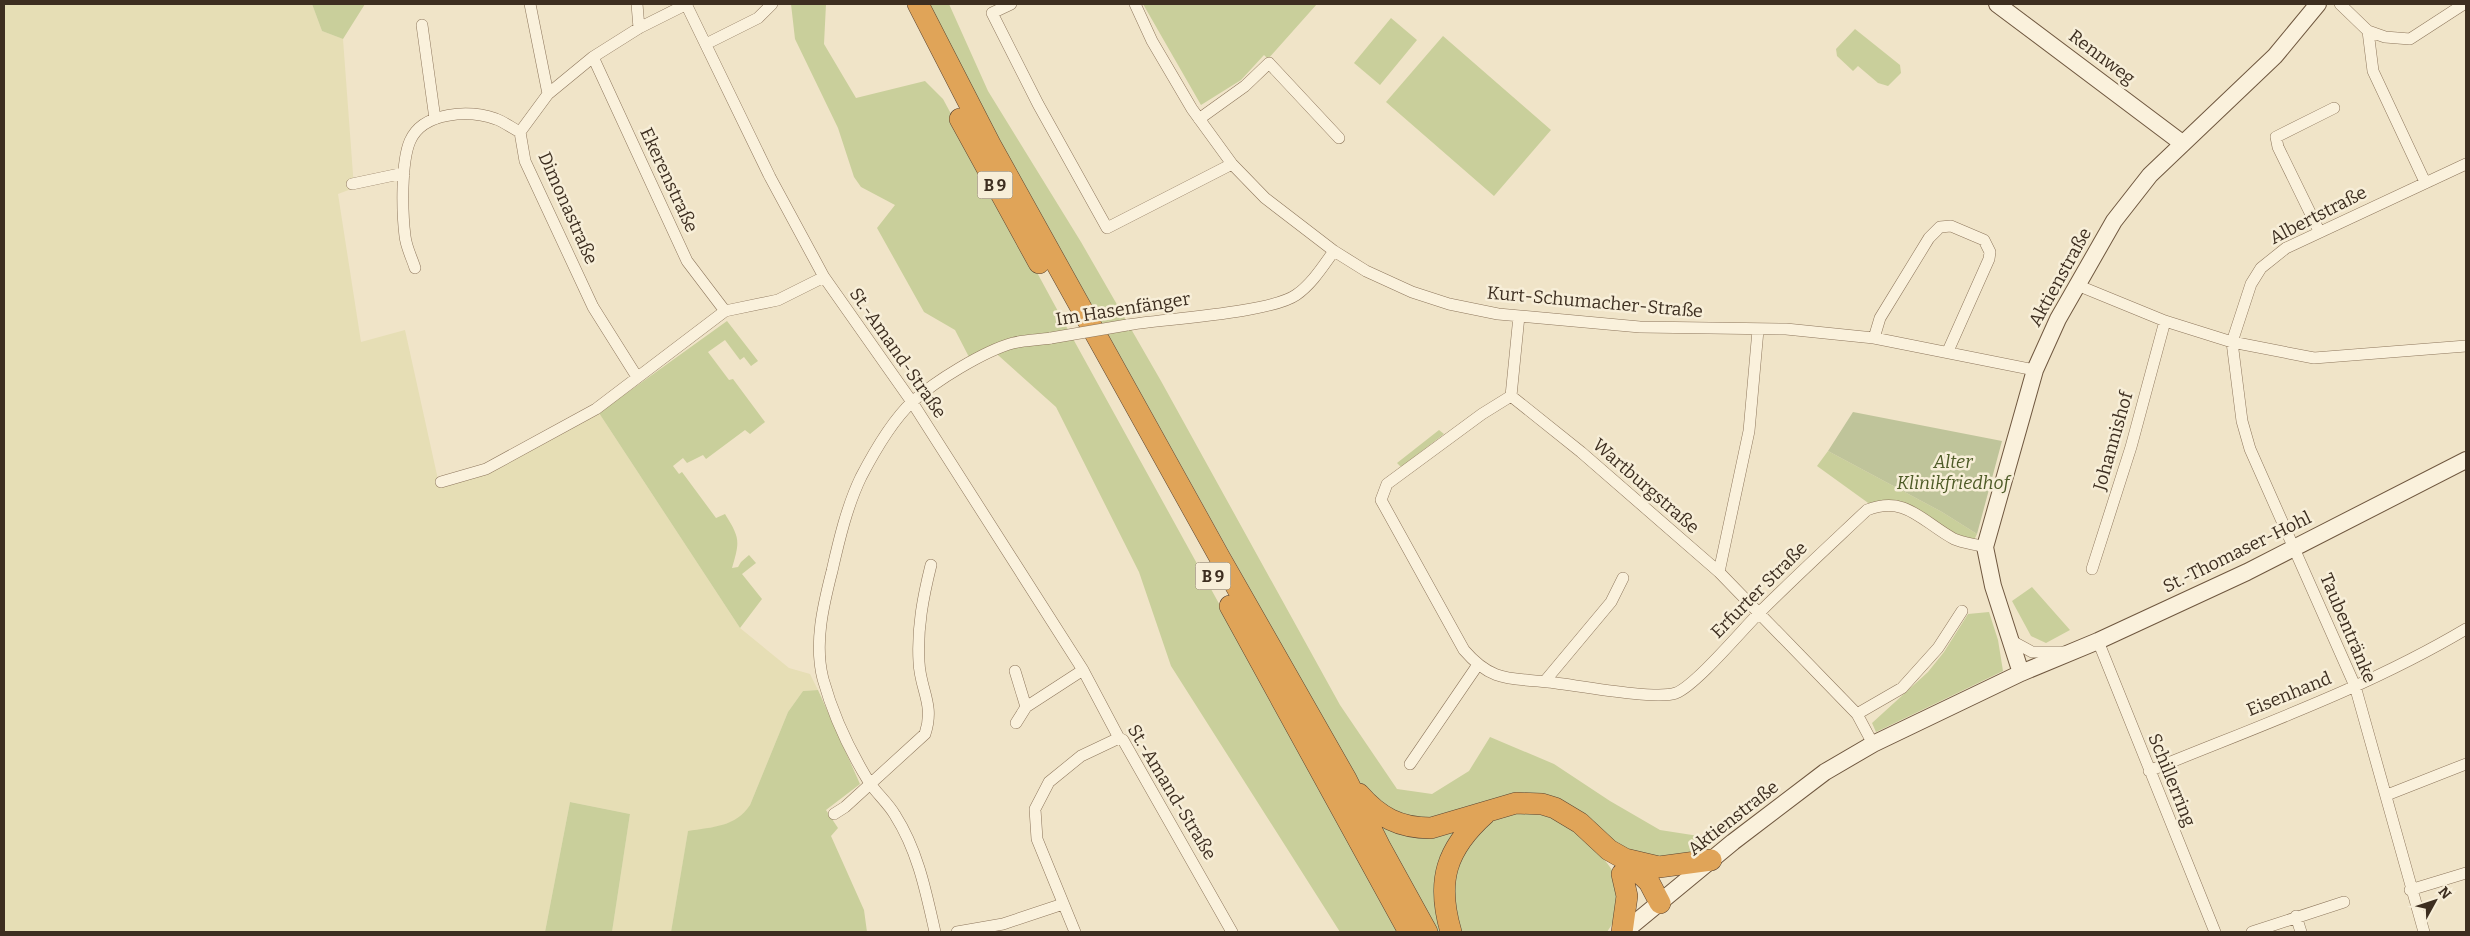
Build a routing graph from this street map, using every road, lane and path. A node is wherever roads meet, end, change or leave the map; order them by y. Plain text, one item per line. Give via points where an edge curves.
1 (530, 4) edge
2 (637, 4) edge
3 (687, 4) edge
4 (772, 4) edge
5 (903, 4) edge
6 (918, 4) edge
7 (1012, 4) edge
8 (1135, 4) edge
9 (1997, 4) edge
10 (2318, 4) edge
11 (2340, 4) edge
12 (2464, 4) edge
13 (422, 25) dead end
14 (639, 28) junction
15 (2368, 31) junction
16 (706, 44) junction
17 (593, 57) junction
18 (548, 94) junction
19 (2334, 108) dead end
20 (435, 119) junction
21 (1199, 119) junction
22 (520, 132) junction
23 (1338, 138) dead end
24 (2182, 143) junction
25 (1232, 164) junction
26 (2466, 164) edge
27 (404, 173) junction
28 (2425, 182) junction
29 (352, 184) dead end
30 (2319, 231) junction
31 (1334, 251) junction
32 (416, 268) dead end
33 (824, 277) junction
34 (2077, 285) junction
35 (726, 310) junction
36 (1519, 316) junction
37 (2165, 321) junction
38 (1758, 330) junction
39 (1874, 338) junction
40 (2232, 342) junction
41 (2466, 346) edge
42 (1948, 351) junction
43 (2035, 370) junction
44 (637, 377) junction
45 (1512, 396) junction
46 (912, 402) junction
47 (2466, 460) edge
48 (441, 482) dead end
49 (1984, 547) junction
50 (2294, 547) junction
51 (931, 565) dead end
52 (2092, 570) dead end
53 (1719, 572) junction
54 (1623, 578) dead end
55 (1962, 611) dead end
56 (1760, 612) junction
57 (2466, 629) edge
58 (2010, 640) junction
59 (2098, 641) junction
60 (2071, 652) junction
61 (1478, 666) junction
62 (1083, 670) junction
63 (1015, 671) dead end
64 (2021, 673) junction
65 (1545, 681) junction
66 (2355, 686) junction
67 (1026, 707) junction
68 (1857, 714) junction
69 (1016, 723) dead end
70 (1119, 738) junction
71 (1874, 744) junction
72 (1410, 764) dead end
73 (2466, 764) edge
74 (2149, 771) junction
75 (1346, 779) junction
76 (870, 784) junction
77 (2387, 795) junction
78 (1487, 812) junction
79 (834, 814) dead end
80 (1711, 860) junction
81 (1619, 861) junction
82 (2466, 872) edge
83 (2410, 890) junction
84 (2344, 902) dead end
85 (1660, 903) junction
86 (1063, 904) junction
87 (2296, 916) junction
88 (935, 932) edge
89 (957, 932) edge
90 (1075, 932) edge
91 (1232, 932) edge
92 (1409, 932) edge
93 (1427, 932) edge
94 (1451, 932) edge
95 (1623, 932) edge
96 (2215, 932) edge
97 (2252, 932) edge
98 (2301, 932) edge
99 (2424, 932) edge

1 - 18 street
2 - 14 street
3 - 14 street
3 - 16 street, St.-Amand-Straße
4 - 16 street via 758,18
5 - 92 highway, B 9 via 994,184
6 - 75 highway, B 9 via 998,160
7 - 25 street via 992,13 1107,228
8 - 21 street, Kurt-Schumacher-Straße via 1152,41
9 - 24 street, Rennweg
10 - 24 street, Aktienstraße via 2275,56
11 - 15 street
12 - 15 street via 2410,40
13 - 20 street
14 - 17 street
15 - 28 street via 2373,71
16 - 33 street, St.-Amand-Straße via 770,177
17 - 18 street
17 - 35 street, Ekerenstraße via 687,261
18 - 22 street
19 - 30 street via 2276,137
20 - 22 street via 464,114 496,119
20 - 27 street via 422,126 411,139
21 - 23 street via 1245,86 1270,63
21 - 25 street, Kurt-Schumacher-Straße
22 - 44 street, Dimonastraße via 525,161 593,307
24 - 34 street, Aktienstraße via 2150,175 2114,221
25 - 31 street, Kurt-Schumacher-Straße via 1265,198
26 - 28 street, Albertstraße
27 - 29 street
27 - 32 street via 405,236
28 - 30 street, Albertstraße
30 - 40 street, Albertstraße via 2286,248 2261,268 2251,284
31 - 36 street, Kurt-Schumacher-Straße via 1412,292 1449,304
31 - 46 street, Im Hasenfänger, bridge via 1306,286 1283,301 1015,343 995,349
33 - 35 street via 778,300
33 - 46 street, St.-Amand-Straße
34 - 37 street
34 - 43 street, Aktienstraße
35 - 44 street
36 - 38 street, Kurt-Schumacher-Straße via 1640,326
36 - 45 street
37 - 40 street
37 - 52 street, Johannishof via 2131,448
38 - 39 street, Kurt-Schumacher-Straße via 1786,329
38 - 53 street via 1749,432
39 - 42 street, Kurt-Schumacher-Straße
39 - 42 street via 1880,318 1928,238 1940,227 1951,226 1984,240 1990,252
40 - 41 street via 2314,358
40 - 50 street, Taubentränke via 2242,421 2262,479
42 - 43 street, Kurt-Schumacher-Straße
43 - 49 street, Aktienstraße
44 - 48 street via 596,409 486,470
45 - 53 street, Wartburgstraße
45 - 61 street, Erfurter Straße via 1482,414 1387,484 1381,500 1457,640
46 - 62 street, St.-Amand-Straße
46 - 76 street, Im Hasenfänger via 861,477 838,547 818,646 823,678 834,713
47 - 50 street, St.-Thomaser-Hohl
49 - 56 street, Erfurter Straße via 1956,540 1899,505 1882,504 1866,510
49 - 58 street, Aktienstraße
50 - 59 street, St.-Thomaser-Hohl
50 - 66 street, Taubentränke
51 - 76 street via 920,608 918,663 930,717 925,734
53 - 56 street, Wartburgstraße
54 - 65 street via 1611,602
55 - 68 street via 1938,648 1902,688
56 - 65 street, Erfurter Straße via 1690,683 1676,693 1663,695
56 - 68 street, Wartburgstraße
57 - 66 street, Eisenhand via 2435,648
58 - 60 street via 2032,652
58 - 64 street, Aktienstraße
59 - 60 street, St.-Thomaser-Hohl
59 - 74 street, Schillerring
60 - 64 street, St.-Thomaser-Hohl
61 - 65 street, Erfurter Straße via 1497,676
61 - 72 street
62 - 67 street
62 - 70 street, St.-Amand-Straße
63 - 67 street
64 - 71 street, Aktienstraße
66 - 74 street, Eisenhand
66 - 77 street, Taubentränke
67 - 69 street
68 - 71 street
70 - 86 street via 1081,756 1049,782 1035,809 1036,839
70 - 91 street, St.-Amand-Straße
71 - 80 street, Aktienstraße via 1825,772
73 - 77 street
74 - 96 street, Schillerring
75 - 78 highway via 1368,804 1386,819 1401,825 1431,828
75 - 93 highway, B 9
76 - 79 street
76 - 88 street, Im Hasenfänger via 895,814 920,864
77 - 83 street, Taubentränke
78 - 81 highway via 1516,803 1549,806 1580,822
78 - 94 highway via 1458,842 1450,859 1445,879 1445,901
80 - 81 highway via 1659,867
80 - 85 street, Aktienstraße
81 - 85 highway via 1649,882
81 - 95 highway via 1627,896
82 - 83 street
83 - 99 street, Taubentränke
84 - 87 street
85 - 95 street, Aktienstraße
86 - 89 street via 1003,924
86 - 90 street
87 - 97 street
87 - 98 street

